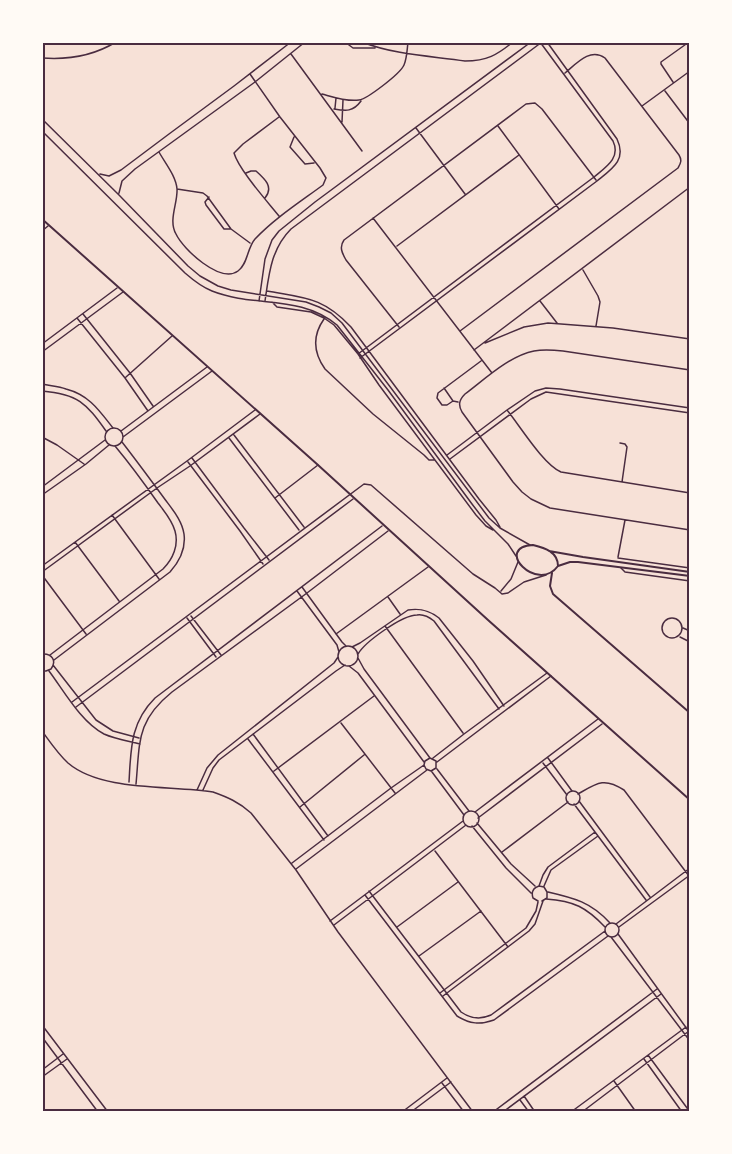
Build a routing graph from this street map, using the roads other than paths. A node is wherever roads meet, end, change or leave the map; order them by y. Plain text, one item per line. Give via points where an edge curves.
1 (116, 42) edge
2 (291, 42) edge
3 (305, 42) edge
4 (345, 42) edge
5 (362, 42) edge
6 (408, 42) edge
7 (513, 42) edge
8 (531, 42) edge
9 (541, 42) edge
10 (547, 42) edge
11 (689, 42) edge
12 (376, 48) junction
13 (291, 53) junction
14 (406, 54) junction
15 (42, 58) edge
16 (568, 71) junction
17 (689, 72) edge
18 (250, 74) junction
19 (564, 74) junction
20 (690, 77) edge
21 (255, 82) junction
22 (674, 83) junction
23 (665, 90) junction
24 (321, 94) junction
25 (336, 98) junction
26 (343, 99) junction
27 (214, 100) junction
28 (361, 100) junction
29 (218, 107) junction
30 (642, 107) junction
31 (333, 109) junction
32 (343, 111) junction
33 (280, 117) junction
34 (42, 120) edge
35 (342, 122) junction
36 (690, 124) edge
37 (497, 125) junction
38 (416, 127) junction
39 (42, 131) edge
40 (420, 133) junction
41 (294, 136) junction
42 (362, 151) dead end
43 (159, 152) junction
44 (519, 154) junction
45 (315, 162) junction
46 (444, 165) junction
47 (246, 173) junction
48 (98, 174) junction
49 (594, 177) junction
50 (597, 181) junction
51 (690, 187) edge
52 (177, 189) junction
53 (119, 195) junction
54 (466, 195) junction
55 (208, 197) junction
56 (265, 198) junction
57 (556, 205) junction
58 (559, 209) junction
59 (280, 217) junction
60 (373, 218) junction
61 (43, 221) edge
62 (49, 226) junction
63 (231, 229) junction
64 (42, 231) edge
65 (251, 244) junction
66 (396, 247) junction
67 (582, 269) junction
68 (118, 288) junction
69 (267, 291) junction
70 (123, 292) junction
71 (260, 295) junction
72 (266, 296) junction
73 (434, 296) junction
74 (437, 300) junction
75 (259, 301) junction
76 (540, 301) junction
77 (265, 302) junction
78 (272, 302) junction
79 (83, 314) junction
80 (77, 318) junction
81 (324, 318) junction
82 (86, 319) junction
83 (81, 323) junction
84 (558, 324) junction
85 (397, 325) junction
86 (596, 326) junction
87 (400, 328) junction
88 (460, 331) junction
89 (173, 336) junction
90 (690, 339) edge
91 (42, 344) edge
92 (483, 344) junction
93 (366, 347) junction
94 (363, 350) junction
95 (474, 350) junction
96 (112, 351) junction
97 (369, 351) junction
98 (42, 352) edge
99 (359, 353) junction
100 (366, 354) junction
101 (107, 355) junction
102 (362, 357) junction
103 (482, 360) junction
104 (208, 366) junction
105 (690, 370) edge
106 (212, 371) junction
107 (130, 373) junction
108 (493, 373) junction
109 (125, 378) junction
110 (42, 384) edge
111 (444, 388) junction
112 (42, 391) edge
113 (453, 401) junction
114 (459, 402) junction
115 (153, 406) junction
116 (690, 408) edge
117 (256, 409) junction
118 (507, 410) junction
119 (148, 411) junction
120 (261, 413) junction
121 (510, 413) junction
122 (690, 413) edge
123 (113, 428) junction
124 (121, 431) junction
125 (106, 432) junction
126 (477, 432) junction
127 (233, 434) junction
128 (480, 436) junction
129 (42, 437) edge
130 (123, 437) junction
131 (229, 438) junction
132 (105, 440) junction
133 (122, 442) junction
134 (620, 443) dead end
135 (109, 445) junction
136 (115, 446) junction
137 (447, 455) junction
138 (251, 456) junction
139 (443, 457) junction
140 (192, 458) junction
141 (449, 459) junction
142 (78, 460) junction
143 (246, 460) junction
144 (440, 460) junction
145 (187, 461) junction
146 (436, 461) junction
147 (446, 461) junction
148 (195, 462) junction
149 (442, 464) junction
150 (86, 465) junction
151 (318, 465) junction
152 (190, 466) junction
153 (439, 466) junction
154 (260, 469) junction
155 (256, 473) junction
156 (457, 483) junction
157 (622, 483) junction
158 (154, 484) junction
159 (454, 485) junction
160 (42, 487) edge
161 (148, 488) junction
162 (157, 488) junction
163 (151, 492) junction
164 (690, 493) edge
165 (350, 494) junction
166 (42, 495) edge
167 (279, 495) junction
168 (354, 498) junction
169 (274, 499) junction
170 (289, 508) junction
171 (173, 512) junction
172 (285, 512) junction
173 (112, 514) junction
174 (167, 516) junction
175 (115, 519) junction
176 (625, 520) junction
177 (383, 526) junction
178 (304, 528) junction
179 (501, 528) junction
180 (690, 530) edge
181 (388, 531) junction
182 (300, 532) junction
183 (496, 532) junction
184 (74, 542) junction
185 (77, 546) junction
186 (531, 546) junction
187 (549, 550) junction
188 (266, 556) junction
189 (518, 559) junction
190 (270, 560) junction
191 (618, 560) junction
192 (260, 561) junction
193 (263, 565) junction
194 (42, 566) edge
195 (428, 566) junction
196 (558, 566) junction
197 (619, 567) junction
198 (690, 570) edge
199 (641, 572) junction
200 (552, 573) junction
201 (42, 574) edge
202 (156, 575) junction
203 (546, 575) junction
204 (690, 576) edge
205 (160, 580) junction
206 (690, 581) edge
207 (302, 586) junction
208 (296, 591) junction
209 (133, 592) junction
210 (500, 592) junction
211 (307, 593) junction
212 (388, 596) junction
213 (137, 597) junction
214 (301, 597) junction
215 (119, 602) junction
216 (190, 614) junction
217 (400, 614) junction
218 (186, 617) junction
219 (194, 619) junction
220 (190, 622) junction
221 (385, 625) junction
222 (683, 628) junction
223 (82, 629) junction
224 (387, 629) junction
225 (690, 631) edge
226 (336, 633) junction
227 (86, 634) junction
228 (679, 637) junction
229 (690, 642) edge
230 (346, 646) junction
231 (352, 646) junction
232 (217, 650) junction
233 (339, 652) junction
234 (213, 653) junction
235 (42, 654) edge
236 (358, 654) junction
237 (50, 655) junction
238 (222, 656) junction
239 (338, 657) junction
240 (358, 658) junction
241 (217, 659) junction
242 (54, 660) junction
243 (473, 661) junction
244 (53, 665) junction
245 (347, 665) junction
246 (468, 665) junction
247 (49, 670) junction
248 (42, 671) edge
249 (547, 673) junction
250 (551, 676) junction
251 (374, 696) junction
252 (78, 697) junction
253 (72, 702) junction
254 (82, 702) junction
255 (76, 707) junction
256 (502, 707) junction
257 (505, 711) junction
258 (690, 713) edge
259 (599, 719) junction
260 (340, 722) junction
261 (603, 723) junction
262 (42, 731) edge
263 (246, 731) junction
264 (253, 734) junction
265 (464, 734) junction
266 (133, 737) junction
267 (249, 737) junction
268 (140, 738) junction
269 (131, 742) junction
270 (140, 744) junction
271 (365, 755) junction
272 (431, 758) junction
273 (547, 758) junction
274 (437, 762) junction
275 (542, 762) junction
276 (551, 763) junction
277 (424, 764) junction
278 (546, 767) junction
279 (279, 768) junction
280 (436, 768) junction
281 (427, 770) junction
282 (431, 771) junction
283 (274, 772) junction
284 (129, 784) junction
285 (136, 785) junction
286 (391, 788) junction
287 (197, 790) junction
288 (203, 790) junction
289 (572, 791) junction
290 (395, 794) junction
291 (578, 794) junction
292 (567, 795) junction
293 (579, 801) junction
294 (690, 801) edge
295 (568, 802) junction
296 (304, 803) junction
297 (574, 804) junction
298 (299, 807) junction
299 (470, 811) junction
300 (475, 812) junction
301 (464, 815) junction
302 (478, 818) junction
303 (463, 821) junction
304 (477, 823) junction
305 (466, 825) junction
306 (472, 826) junction
307 (601, 832) junction
308 (597, 834) junction
309 (326, 838) junction
310 (330, 843) junction
311 (434, 850) junction
312 (502, 852) junction
313 (291, 864) junction
314 (690, 868) edge
315 (296, 870) junction
316 (686, 871) junction
317 (689, 875) edge
318 (458, 882) junction
319 (537, 886) junction
320 (544, 887) junction
321 (369, 891) junction
322 (547, 892) junction
323 (532, 893) junction
324 (364, 895) junction
325 (372, 896) junction
326 (368, 899) junction
327 (648, 899) junction
328 (544, 900) junction
329 (538, 902) junction
330 (651, 903) junction
331 (481, 911) junction
332 (330, 921) junction
333 (609, 923) junction
334 (616, 924) junction
335 (333, 925) junction
336 (396, 927) junction
337 (605, 927) junction
338 (619, 927) junction
339 (605, 931) junction
340 (618, 934) junction
341 (610, 936) junction
342 (505, 944) junction
343 (509, 948) junction
344 (419, 957) junction
345 (535, 983) junction
346 (538, 987) junction
347 (657, 989) junction
348 (444, 990) junction
349 (653, 992) junction
350 (440, 993) junction
351 (447, 994) junction
352 (661, 994) junction
353 (443, 997) junction
354 (657, 997) junction
355 (42, 1025) edge
356 (686, 1027) junction
357 (681, 1030) junction
358 (690, 1032) edge
359 (685, 1035) junction
360 (42, 1037) edge
361 (690, 1041) edge
362 (64, 1054) junction
363 (648, 1054) junction
364 (58, 1058) junction
365 (643, 1058) junction
366 (67, 1059) junction
367 (652, 1059) junction
368 (559, 1062) junction
369 (62, 1063) junction
370 (647, 1063) junction
371 (563, 1067) junction
372 (42, 1070) edge
373 (42, 1077) edge
374 (448, 1078) junction
375 (613, 1081) junction
376 (442, 1082) junction
377 (451, 1082) junction
378 (617, 1086) junction
379 (445, 1087) junction
380 (524, 1096) junction
381 (519, 1099) junction
382 (580, 1105) junction
383 (584, 1111) edge
384 (98, 1112) edge
385 (108, 1112) edge
386 (402, 1112) edge
387 (411, 1112) edge
388 (464, 1112) edge
389 (473, 1112) edge
390 (493, 1112) edge
391 (503, 1112) edge
392 (529, 1112) edge
393 (536, 1112) edge
394 (571, 1112) edge
395 (636, 1112) edge
396 (682, 1112) edge
397 (690, 1112) edge

1 - 15 street via 81,57
2 - 18 street
3 - 13 street
4 - 12 street via 353,48
5 - 12 street
6 - 14 street
7 - 14 street via 491,57 474,61
8 - 38 street
9 - 19 street
9 - 40 street
10 - 16 street
11 - 22 street via 661,64
12 - 14 street
13 - 21 street
13 - 24 street
14 - 28 street via 400,71
16 - 19 street
16 - 30 street via 586,57 600,55
16 - 50 street via 620,145 617,164
17 - 20 street
17 - 22 street
18 - 21 street
18 - 27 street
19 - 49 street via 615,146 613,160
21 - 29 street
21 - 33 street
22 - 23 street
23 - 30 street
23 - 36 street
24 - 25 street
24 - 31 street
25 - 26 street
25 - 31 street
26 - 28 street
26 - 32 street
27 - 29 street
27 - 48 street via 114,174
28 - 32 street via 353,109
29 - 43 street
30 - 88 street via 680,157 678,168
31 - 32 street
31 - 35 street
32 - 35 street
33 - 41 street
33 - 47 street via 234,151
34 - 48 street
35 - 42 street
37 - 44 street
37 - 46 street
37 - 49 street via 526,104 539,105
38 - 40 street
38 - 71 street via 279,231 265,259
39 - 75 street via 185,273 211,291
40 - 46 street
40 - 69 street via 284,236 272,261
41 - 45 street
41 - 45 street via 290,147 302,162
43 - 52 street
43 - 53 street via 125,178
44 - 54 street
44 - 57 street
45 - 59 street via 326,176 325,183
46 - 54 street
46 - 60 street
47 - 56 street
47 - 56 street via 256,171 269,186
48 - 53 street
49 - 50 street
49 - 57 street
50 - 58 street
51 - 67 street
52 - 55 street
52 - 65 street via 174,232 205,265 223,273 235,273 243,267
53 - 71 street via 200,276 218,286
54 - 66 street
55 - 63 street
55 - 63 street via 205,203 218,222 224,229
56 - 59 street
57 - 58 street
57 - 73 street
58 - 74 street
59 - 65 street
60 - 66 street
60 - 85 street via 344,240 341,251
61 - 62 street
62 - 64 street
62 - 68 street
63 - 65 street
66 - 73 street
67 - 76 street
67 - 86 street via 600,302
68 - 70 street
68 - 79 street
69 - 72 street
69 - 93 street via 329,307
70 - 82 street
70 - 89 street
71 - 72 street
71 - 75 street
72 - 77 street
72 - 94 street via 306,302 331,313
73 - 74 street
73 - 85 street
74 - 87 street
74 - 88 street
75 - 77 street
76 - 84 street
76 - 92 street
77 - 78 street
78 - 81 street via 277,307
78 - 99 street via 304,307 327,316
79 - 80 street
79 - 82 street
80 - 83 street
80 - 91 street
81 - 99 street
81 - 146 street via 315,352 325,369 373,414
82 - 83 street
82 - 96 street
83 - 98 street
83 - 101 street
84 - 86 street
84 - 92 street via 524,327
85 - 87 street
85 - 93 street
86 - 90 street
87 - 97 street
88 - 95 street
89 - 104 street
89 - 107 street
92 - 95 street
93 - 94 street
93 - 97 street
94 - 99 street
94 - 100 street
95 - 103 street
96 - 101 street
96 - 107 street
97 - 100 street
97 - 137 street
99 - 102 street
100 - 102 street
100 - 139 street
101 - 109 street
102 - 144 street
102 - 146 street
103 - 108 street
103 - 111 street
104 - 106 street
104 - 115 street
105 - 108 street via 543,350 521,355
106 - 117 street
106 - 130 street
107 - 109 street
107 - 115 street
108 - 114 street
109 - 119 street
110 - 123 street via 81,395 96,405
111 - 113 street
111 - 113 street via 437,398 442,405
112 - 125 street via 79,400
113 - 114 street
114 - 126 street
115 - 119 street
116 - 118 street via 552,388 535,391
117 - 120 street
117 - 140 street
118 - 121 street
118 - 126 street
119 - 124 street
120 - 127 street
120 - 151 street
121 - 122 street via 536,396 552,392
121 - 128 street
121 - 157 street via 555,470
123 - 124 street
123 - 125 street
124 - 130 street
125 - 132 street
126 - 128 street
126 - 137 street
127 - 131 street
127 - 138 street
128 - 141 street
128 - 176 street via 518,488 536,502 557,510
129 - 142 street
130 - 133 street
131 - 143 street
131 - 148 street
132 - 135 street
132 - 142 street
133 - 136 street
133 - 158 street
134 - 157 street via 627,447
135 - 136 street
135 - 150 street
136 - 161 street
137 - 139 street
137 - 141 street
138 - 143 street
138 - 154 street
139 - 144 street
139 - 147 street
140 - 145 street
140 - 148 street
141 - 147 street
141 - 179 street
142 - 150 street
142 - 160 street
143 - 155 street
144 - 146 street
144 - 149 street
145 - 152 street
145 - 158 street
146 - 153 street
147 - 149 street
147 - 179 street
148 - 152 street
148 - 188 street
149 - 153 street
149 - 156 street
150 - 166 street
151 - 165 street
151 - 167 street
152 - 162 street
152 - 192 street
153 - 159 street
154 - 155 street
154 - 167 street
155 - 169 street
156 - 159 street
156 - 183 street
157 - 164 street
158 - 161 street
158 - 162 street
159 - 183 street via 486,526
161 - 163 street
161 - 173 street
162 - 163 street
162 - 171 street
163 - 174 street
163 - 175 street
165 - 168 street
165 - 178 street
165 - 210 street via 364,484 371,485 473,574
167 - 169 street
167 - 170 street
168 - 177 street
168 - 190 street
169 - 172 street
170 - 172 street
170 - 178 street
171 - 174 street
171 - 205 street via 184,536 183,552 176,566
172 - 182 street
173 - 175 street
173 - 184 street
174 - 202 street via 175,531 176,545 168,564
175 - 185 street
175 - 202 street
176 - 180 street
176 - 191 street
177 - 181 street
177 - 207 street
178 - 182 street
179 - 186 street
181 - 195 street
181 - 211 street
182 - 188 street
183 - 189 street
184 - 185 street
184 - 194 street
185 - 201 street
185 - 215 street
186 - 187 street
186 - 189 street via 520,548
187 - 191 street
187 - 196 street
188 - 190 street
188 - 192 street
189 - 203 street via 530,572
189 - 210 street via 511,579
190 - 193 street
191 - 197 street
191 - 198 street
192 - 193 street
192 - 216 street
193 - 219 street
195 - 212 street
195 - 249 street
196 - 197 street via 578,562
196 - 200 street
197 - 199 street
199 - 204 street
199 - 206 street
200 - 203 street
200 - 258 street via 553,594
201 - 223 street
202 - 205 street
202 - 209 street
203 - 210 street via 524,582 507,594
205 - 213 street
207 - 208 street
207 - 211 street
208 - 214 street
208 - 232 street
209 - 213 street
209 - 215 street
211 - 214 street
211 - 226 street
212 - 217 street
212 - 226 street
213 - 227 street
214 - 233 street
214 - 238 street
215 - 223 street
216 - 218 street
216 - 219 street
217 - 221 street
217 - 243 street via 416,609 432,612
218 - 220 street
218 - 252 street
219 - 220 street
219 - 232 street
220 - 234 street
220 - 254 street
221 - 224 street
221 - 231 street
222 - 225 street
222 - 228 street
222 - 228 street via 681,622 672,618 662,626 666,637
223 - 227 street
223 - 237 street
224 - 236 street
224 - 246 street via 410,616 429,617
224 - 265 street
226 - 230 street
227 - 242 street
228 - 229 street
230 - 231 street
230 - 233 street
231 - 236 street
232 - 234 street
232 - 238 street
233 - 239 street
234 - 241 street
234 - 266 street via 155,698 139,718
235 - 237 street
236 - 240 street
237 - 242 street
238 - 241 street
239 - 245 street
239 - 263 street
240 - 245 street
240 - 272 street
241 - 268 street via 157,705
242 - 244 street
243 - 246 street
243 - 256 street
244 - 247 street
244 - 252 street
245 - 251 street via 358,673
245 - 264 street
246 - 256 street
247 - 248 street
247 - 253 street
249 - 250 street
249 - 256 street
250 - 257 street
250 - 259 street
251 - 260 street
251 - 277 street
252 - 253 street
252 - 254 street
253 - 255 street
254 - 255 street
254 - 266 street via 101,724
255 - 269 street via 97,730
256 - 257 street
256 - 265 street
257 - 274 street
259 - 261 street
259 - 273 street
260 - 271 street
260 - 279 street
261 - 276 street
261 - 294 street
262 - 284 street via 58,753 80,771
263 - 267 street
263 - 287 street via 214,759
264 - 267 street
264 - 279 street
265 - 272 street
266 - 268 street
266 - 269 street
267 - 283 street
267 - 288 street via 222,757
268 - 270 street
269 - 270 street
269 - 284 street
270 - 285 street
271 - 286 street
271 - 296 street
272 - 274 street
272 - 277 street
273 - 275 street
273 - 276 street
274 - 280 street
275 - 278 street
275 - 300 street
276 - 278 street
276 - 289 street
277 - 281 street
277 - 286 street
278 - 292 street
278 - 302 street
279 - 283 street
279 - 296 street
280 - 282 street
280 - 299 street
281 - 282 street
281 - 290 street
282 - 301 street
283 - 298 street
284 - 285 street
285 - 287 street
286 - 290 street
286 - 309 street
287 - 288 street
288 - 313 street via 224,795 243,806
289 - 291 street
289 - 292 street
290 - 310 street
291 - 293 street
291 - 316 street via 605,782 624,790
292 - 295 street
293 - 297 street
293 - 307 street
295 - 297 street
295 - 312 street
296 - 298 street
296 - 309 street
297 - 308 street
298 - 309 street
299 - 300 street
299 - 301 street
300 - 302 street
301 - 303 street
302 - 304 street
303 - 305 street
303 - 321 street
304 - 306 street
304 - 312 street
305 - 306 street
305 - 311 street
306 - 323 street
307 - 308 street
307 - 327 street
308 - 319 street via 548,867
308 - 320 street via 551,870
308 - 327 street
309 - 310 street
309 - 313 street
310 - 315 street
311 - 318 street
311 - 325 street
312 - 319 street
313 - 315 street
314 - 316 street
315 - 332 street
316 - 317 street
316 - 327 street
317 - 330 street
318 - 331 street
318 - 336 street
319 - 320 street
319 - 323 street
320 - 322 street
321 - 324 street
321 - 325 street
322 - 328 street
322 - 333 street via 584,902
323 - 329 street
324 - 326 street
324 - 332 street
325 - 326 street
325 - 336 street
326 - 335 street
326 - 350 street
327 - 330 street
327 - 334 street
328 - 329 street
328 - 337 street via 567,901 582,907
328 - 343 street via 535,924
329 - 342 street via 526,928
330 - 338 street
331 - 342 street
331 - 344 street
332 - 335 street
333 - 334 street
333 - 337 street
334 - 338 street
335 - 374 street
336 - 344 street
337 - 339 street
338 - 340 street
339 - 341 street
339 - 345 street
340 - 341 street
340 - 347 street
341 - 346 street
341 - 349 street
342 - 343 street
342 - 348 street
343 - 351 street
344 - 348 street
345 - 346 street
345 - 351 street via 484,1018 461,1012
346 - 353 street via 485,1023 466,1021
347 - 349 street
347 - 352 street
348 - 350 street
348 - 351 street
349 - 354 street
349 - 368 street
350 - 353 street
351 - 353 street
352 - 354 street
352 - 356 street
354 - 357 street
354 - 371 street
355 - 362 street
356 - 357 street
356 - 358 street
357 - 359 street
357 - 363 street
358 - 359 street
359 - 361 street
359 - 367 street
360 - 364 street
362 - 364 street
362 - 366 street
363 - 365 street
363 - 367 street
364 - 369 street
364 - 372 street
365 - 370 street
365 - 375 street
366 - 369 street
366 - 385 street
367 - 370 street
367 - 397 street
368 - 371 street
368 - 390 street
369 - 373 street
369 - 384 street
370 - 378 street
370 - 396 street
371 - 380 street
374 - 376 street
374 - 377 street
375 - 378 street
375 - 382 street
376 - 379 street
376 - 386 street
377 - 379 street
377 - 389 street
378 - 383 street
378 - 395 street
379 - 387 street
379 - 388 street
380 - 381 street
380 - 393 street
381 - 391 street
381 - 392 street
382 - 383 street
382 - 394 street

